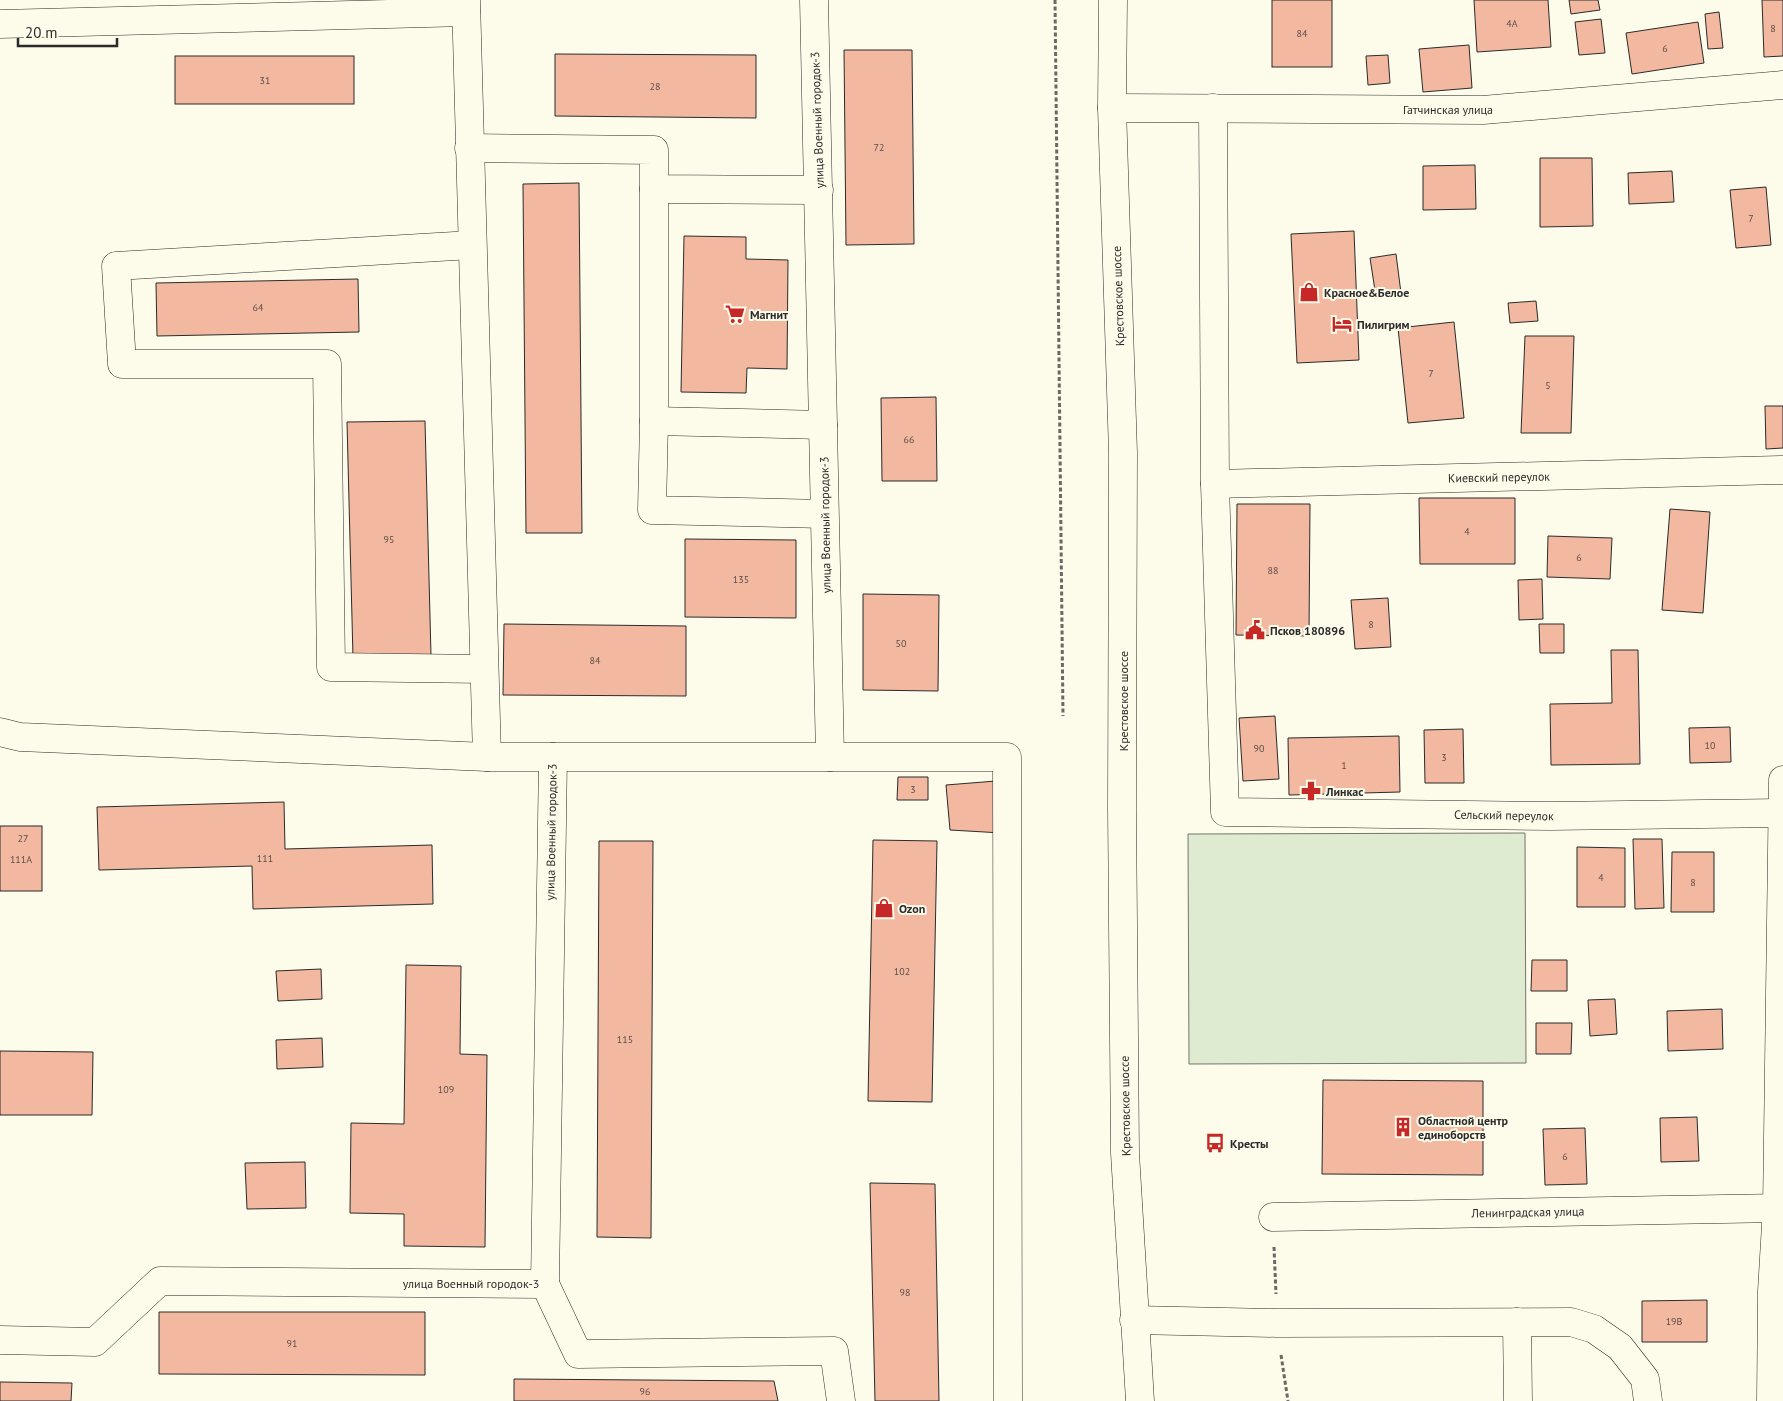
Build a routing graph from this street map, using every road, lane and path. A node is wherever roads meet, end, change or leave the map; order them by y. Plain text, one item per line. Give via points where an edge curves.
1 (814, 0) edge
2 (1055, 0) edge
3 (1112, 0) edge
4 (466, 6) edge
5 (0, 24) edge
6 (1783, 86) edge
7 (1112, 108) junction
8 (1213, 108) junction
9 (469, 148) junction
10 (654, 189) junction
11 (819, 190) junction
12 (472, 245) junction
13 (654, 421) junction
14 (822, 425) junction
15 (1783, 470) edge
16 (1215, 484) junction
17 (824, 514) junction
18 (484, 670) junction
19 (1063, 716) dead end
20 (0, 732) edge
21 (487, 757) junction
22 (553, 757) junction
23 (830, 757) junction
24 (1783, 780) edge
25 (1783, 813) edge
26 (1780, 1208) edge
27 (1273, 1217) dead end
28 (545, 1284) junction
29 (1134, 1320) junction
30 (1517, 1322) junction
31 (0, 1340) edge
32 (841, 1401) edge
33 (1008, 1401) edge
34 (1140, 1401) edge
35 (1518, 1401) edge
36 (1648, 1401) edge
37 (1771, 1401) edge

1 - 11 street, улица Военный городок-3
2 - 19 path
3 - 7 street, Крестовское шоссе
4 - 5 street
4 - 9 street
6 - 8 street, Гатчинская улица via 1482,110
7 - 8 street, Гатчинская улица
7 - 29 street, Крестовское шоссе via 1124,453 1122,819 1125,1154
8 - 16 street
9 - 10 street via 654,150
9 - 12 street
10 - 11 street
10 - 13 street
11 - 14 street, улица Военный городок-3
12 - 18 street
12 - 18 street via 116,266 122,364 327,364 331,667
13 - 14 street
13 - 17 street via 652,510
14 - 17 street, улица Военный городок-3
15 - 16 street, Киевский переулок
16 - 25 street, Сельский переулок via 1225,812 1550,816
17 - 23 street, улица Военный городок-3
18 - 21 street
20 - 21 street via 20,738
21 - 22 street
22 - 23 street, улица Военный городок-3
22 - 28 street, улица Военный городок-3
23 - 33 street via 1007,758
24 - 25 street
25 - 26 street
26 - 27 street, Ленинградская улица
26 - 37 street via 1772,1291
28 - 31 street, улица Военный городок-3 via 160,1281 95,1342
28 - 32 street via 578,1354 834,1351
29 - 30 street
29 - 34 street, Крестовское шоссе
30 - 35 street
30 - 36 street via 1571,1322 1594,1329 1620,1347 1646,1379

